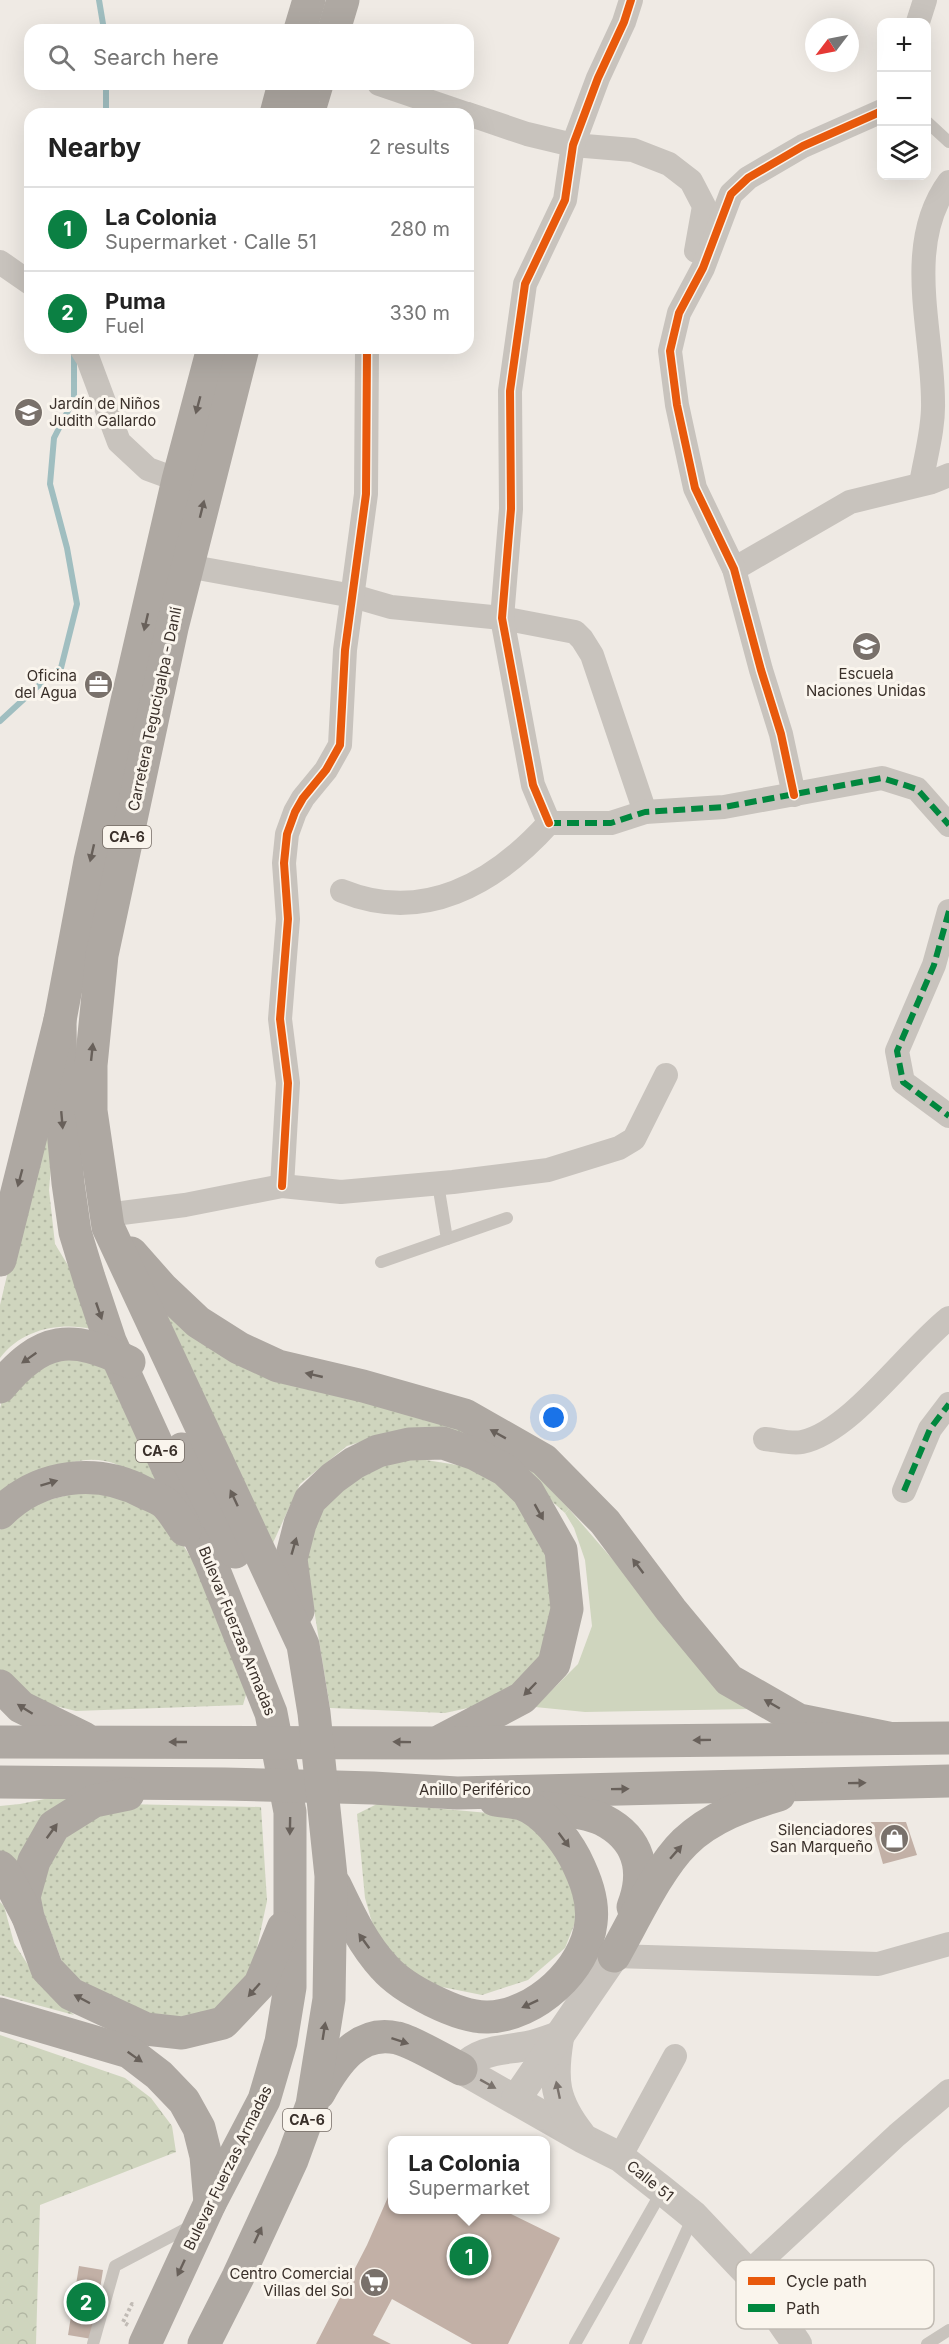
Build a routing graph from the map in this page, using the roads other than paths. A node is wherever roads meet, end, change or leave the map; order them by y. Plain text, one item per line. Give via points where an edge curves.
1 (309, 0) edge
2 (343, 0) edge
3 (631, 0) edge
4 (924, 0) edge
5 (919, 18) edge
6 (302, 24) edge
7 (336, 24) edge
8 (282, 90) edge
9 (315, 90) edge
10 (397, 90) edge
11 (278, 108) edge
12 (310, 108) edge
13 (450, 108) edge
14 (877, 113) edge
15 (474, 116) edge
16 (931, 125) edge
17 (949, 142) edge
18 (573, 145) junction
19 (949, 182) edge
20 (0, 262) edge
21 (24, 279) edge
22 (693, 289) junction
23 (85, 354) edge
24 (211, 354) edge
25 (241, 354) edge
26 (367, 354) edge
27 (949, 475) edge
28 (178, 480) junction
29 (921, 484) junction
30 (187, 566) junction
31 (734, 569) junction
32 (354, 596) junction
33 (502, 618) junction
34 (794, 795) junction
35 (645, 812) junction
36 (549, 823) junction
37 (949, 825) edge
38 (342, 891) dead end
39 (949, 911) edge
40 (942, 965) edge
41 (60, 1020) junction
42 (666, 1075) dead end
43 (949, 1116) edge
44 (438, 1184) junction
45 (282, 1186) junction
46 (507, 1218) dead end
47 (107, 1221) junction
48 (447, 1239) junction
49 (0, 1260) edge
50 (381, 1262) dead end
51 (949, 1318) edge
52 (0, 1387) edge
53 (949, 1404) edge
54 (765, 1438) dead end
55 (904, 1491) dead end
56 (0, 1513) edge
57 (211, 1563) junction
58 (290, 1641) junction
59 (0, 1686) edge
60 (888, 1738) junction
61 (949, 1738) edge
62 (0, 1742) edge
63 (94, 1742) junction
64 (437, 1743) junction
65 (949, 1781) edge
66 (0, 1782) edge
67 (179, 1784) junction
68 (814, 1784) junction
69 (458, 1793) junction
70 (524, 1805) junction
71 (0, 1868) edge
72 (289, 1875) junction
73 (331, 1876) junction
74 (27, 1917) junction
75 (949, 1944) edge
76 (614, 1956) junction
77 (0, 2014) edge
78 (559, 2036) junction
79 (675, 2056) dead end
80 (461, 2069) junction
81 (949, 2091) edge
82 (516, 2099) junction
83 (312, 2105) junction
84 (582, 2138) junction
85 (620, 2157) junction
86 (662, 2190) junction
87 (207, 2211) junction
88 (694, 2216) junction
89 (736, 2260) edge
90 (762, 2260) edge
91 (787, 2329) edge
92 (949, 2330) edge
93 (134, 2333) edge
94 (93, 2344) edge
95 (204, 2344) edge
96 (575, 2344) edge
97 (635, 2344) edge
98 (797, 2344) edge
99 (927, 2344) edge

1 - 6 highway
2 - 7 highway
3 - 18 street
4 - 5 street
8 - 11 highway
9 - 12 highway
10 - 13 street
14 - 22 street via 803,146 739,186 731,194
15 - 18 street
16 - 17 lane
18 - 22 street via 633,150 669,164 691,182 704,206
18 - 33 street via 565,200 525,284 510,391 511,509
19 - 29 street via 938,196 922,269 933,404
20 - 21 street
22 - 31 street via 679,313 670,351 677,405 695,488
23 - 28 street via 119,442 147,469
24 -> 28 highway, Carretera Tegucigalpa - Danli / CA-6
30 -> 25 highway, Carretera Tegucigalpa - Danli / CA-6
26 - 32 street via 366,494
27 - 29 street
28 -> 41 highway, Carretera Tegucigalpa - Danli / CA-6 via 90,861
29 - 31 street via 850,502
30 - 32 street
47 -> 30 highway, Carretera Tegucigalpa - Danli / CA-6 via 91,1111 91,1065 102,955
31 - 34 street via 781,734
32 - 33 street via 391,607
32 - 45 street via 345,650 340,745 294,812 287,834 288,919 280,1019 288,1083
33 - 35 street via 562,628 582,639 592,655
33 - 36 street via 533,785
34 - 35 street via 724,807
34 - 37 street via 882,778 917,789
35 - 36 street via 611,823
36 - 38 street via 492,873 465,889 431,900 390,904
39 - 40 street
40 - 43 street via 897,1051 903,1082
41 -> 49 highway
41 -> 57 highway, Bulevar Fuerzas Armadas / CA-6 via 61,1109 75,1232 110,1341
42 - 44 street via 634,1138 619,1148 548,1170
44 - 45 street via 341,1192
44 - 48 lane
45 - 47 street
46 - 48 lane
58 -> 47 highway, CA-6
60 -> 47 highway via 799,1720 729,1680 605,1521 544,1460 465,1415 278,1366 239,1348 198,1322 162,1288
48 - 50 lane
51 - 54 street via 830,1431 801,1442
58 -> 52 highway via 186,1457 161,1403 144,1376 129,1362 88,1346 66,1343 43,1348 21,1363
53 - 55 street via 930,1429
56 -> 57 highway via 12,1501 41,1485 71,1477 131,1485 166,1504
57 -> 72 highway, Bulevar Fuerzas Armadas / CA-6 via 271,1713 290,1812
58 -> 64 highway via 291,1559 300,1524 310,1500 333,1478 354,1462 409,1444 443,1443 505,1470 528,1492 561,1550 567,1610 554,1664 522,1698
58 - 73 highway, CA-6 via 314,1713
63 -> 59 highway via 21,1707
60 - 61 highway
60 -> 64 highway
62 - 63 highway
64 -> 63 highway
68 -> 65 highway, Anillo Periférico
66 - 67 highway, Anillo Periférico
67 - 69 highway, Anillo Periférico
74 -> 67 highway via 24,1897 32,1870 54,1826 94,1801
69 -> 68 highway, Anillo Periférico
76 -> 68 highway via 668,1862 685,1842 742,1806
69 - 70 highway
70 -> 73 highway via 566,1840 587,1882 591,1922 586,1944 561,1983 542,1999 519,2010 488,2017 461,2013 422,1996 385,1969 354,1925
70 - 76 highway via 601,1819 630,1843 640,1863 640,1881
71 - 74 highway
72 -> 74 highway via 282,1931 260,1984 223,2023 182,2033 146,2029 71,1994 47,1969
72 - 87 highway, Bulevar Fuerzas Armadas / CA-6 via 290,1987 282,2042 264,2100
83 -> 73 highway, CA-6 via 329,1999
75 - 76 street via 878,1964
76 - 78 street
77 -> 87 highway via 129,2052 159,2075 184,2101 199,2128 206,2156
78 - 80 street via 530,2046 487,2052 472,2058
78 - 82 street
84 -> 78 street via 566,2116 556,2090
79 - 85 street
80 -> 82 street, Calle 51
83 -> 80 highway via 333,2068 353,2046 375,2037 397,2038
81 - 90 street
82 - 84 street, Calle 51
95 -> 83 highway, CA-6 via 287,2170
84 - 85 street, Calle 51
85 - 86 street, Calle 51
86 - 88 street, Calle 51
86 - 96 lane
87 -> 93 highway, Bulevar Fuerzas Armadas / CA-6
87 - 94 lane via 115,2266
88 - 89 street, Calle 51
88 - 97 lane
91 - 98 street, Calle 51
92 - 99 lane

